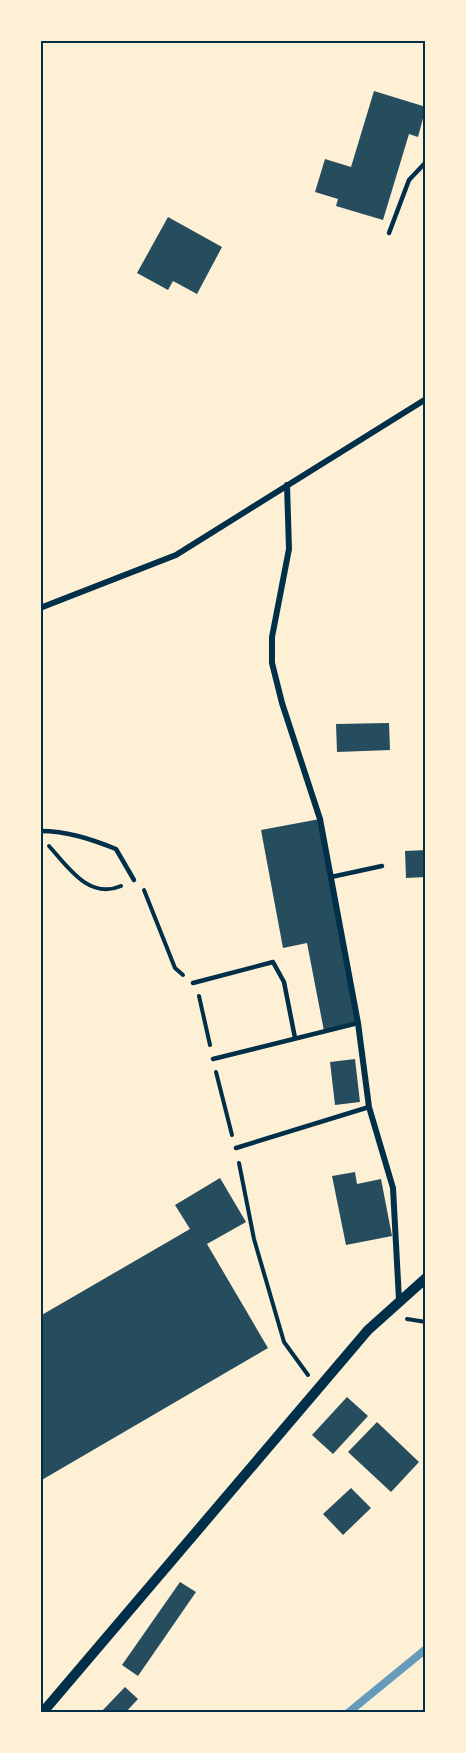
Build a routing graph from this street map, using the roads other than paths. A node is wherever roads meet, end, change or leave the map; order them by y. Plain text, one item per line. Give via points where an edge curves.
1 (426, 162) edge
2 (389, 233) dead end
3 (426, 399) edge
4 (287, 485) junction
5 (40, 608) edge
6 (40, 831) edge
7 (382, 866) dead end
8 (331, 876) junction
9 (134, 880) road end
10 (193, 983) road end
11 (358, 1023) junction
12 (295, 1038) junction
13 (213, 1059) road end
14 (369, 1107) junction
15 (236, 1148) road end
16 (426, 1278) edge
17 (399, 1300) junction
18 (43, 1713) edge

1 - 2 lane via 409,180
3 - 4 street
4 - 5 street via 176,555
4 - 8 street via 289,549 272,637 272,663 320,819
6 - 9 lane via 91,839 116,849
7 - 8 lane
8 - 11 street
10 - 12 lane via 273,962 284,982
11 - 12 lane
11 - 14 street
12 - 13 lane
14 - 15 lane
14 - 17 street via 393,1188
16 - 17 street
17 - 18 street via 368,1330

